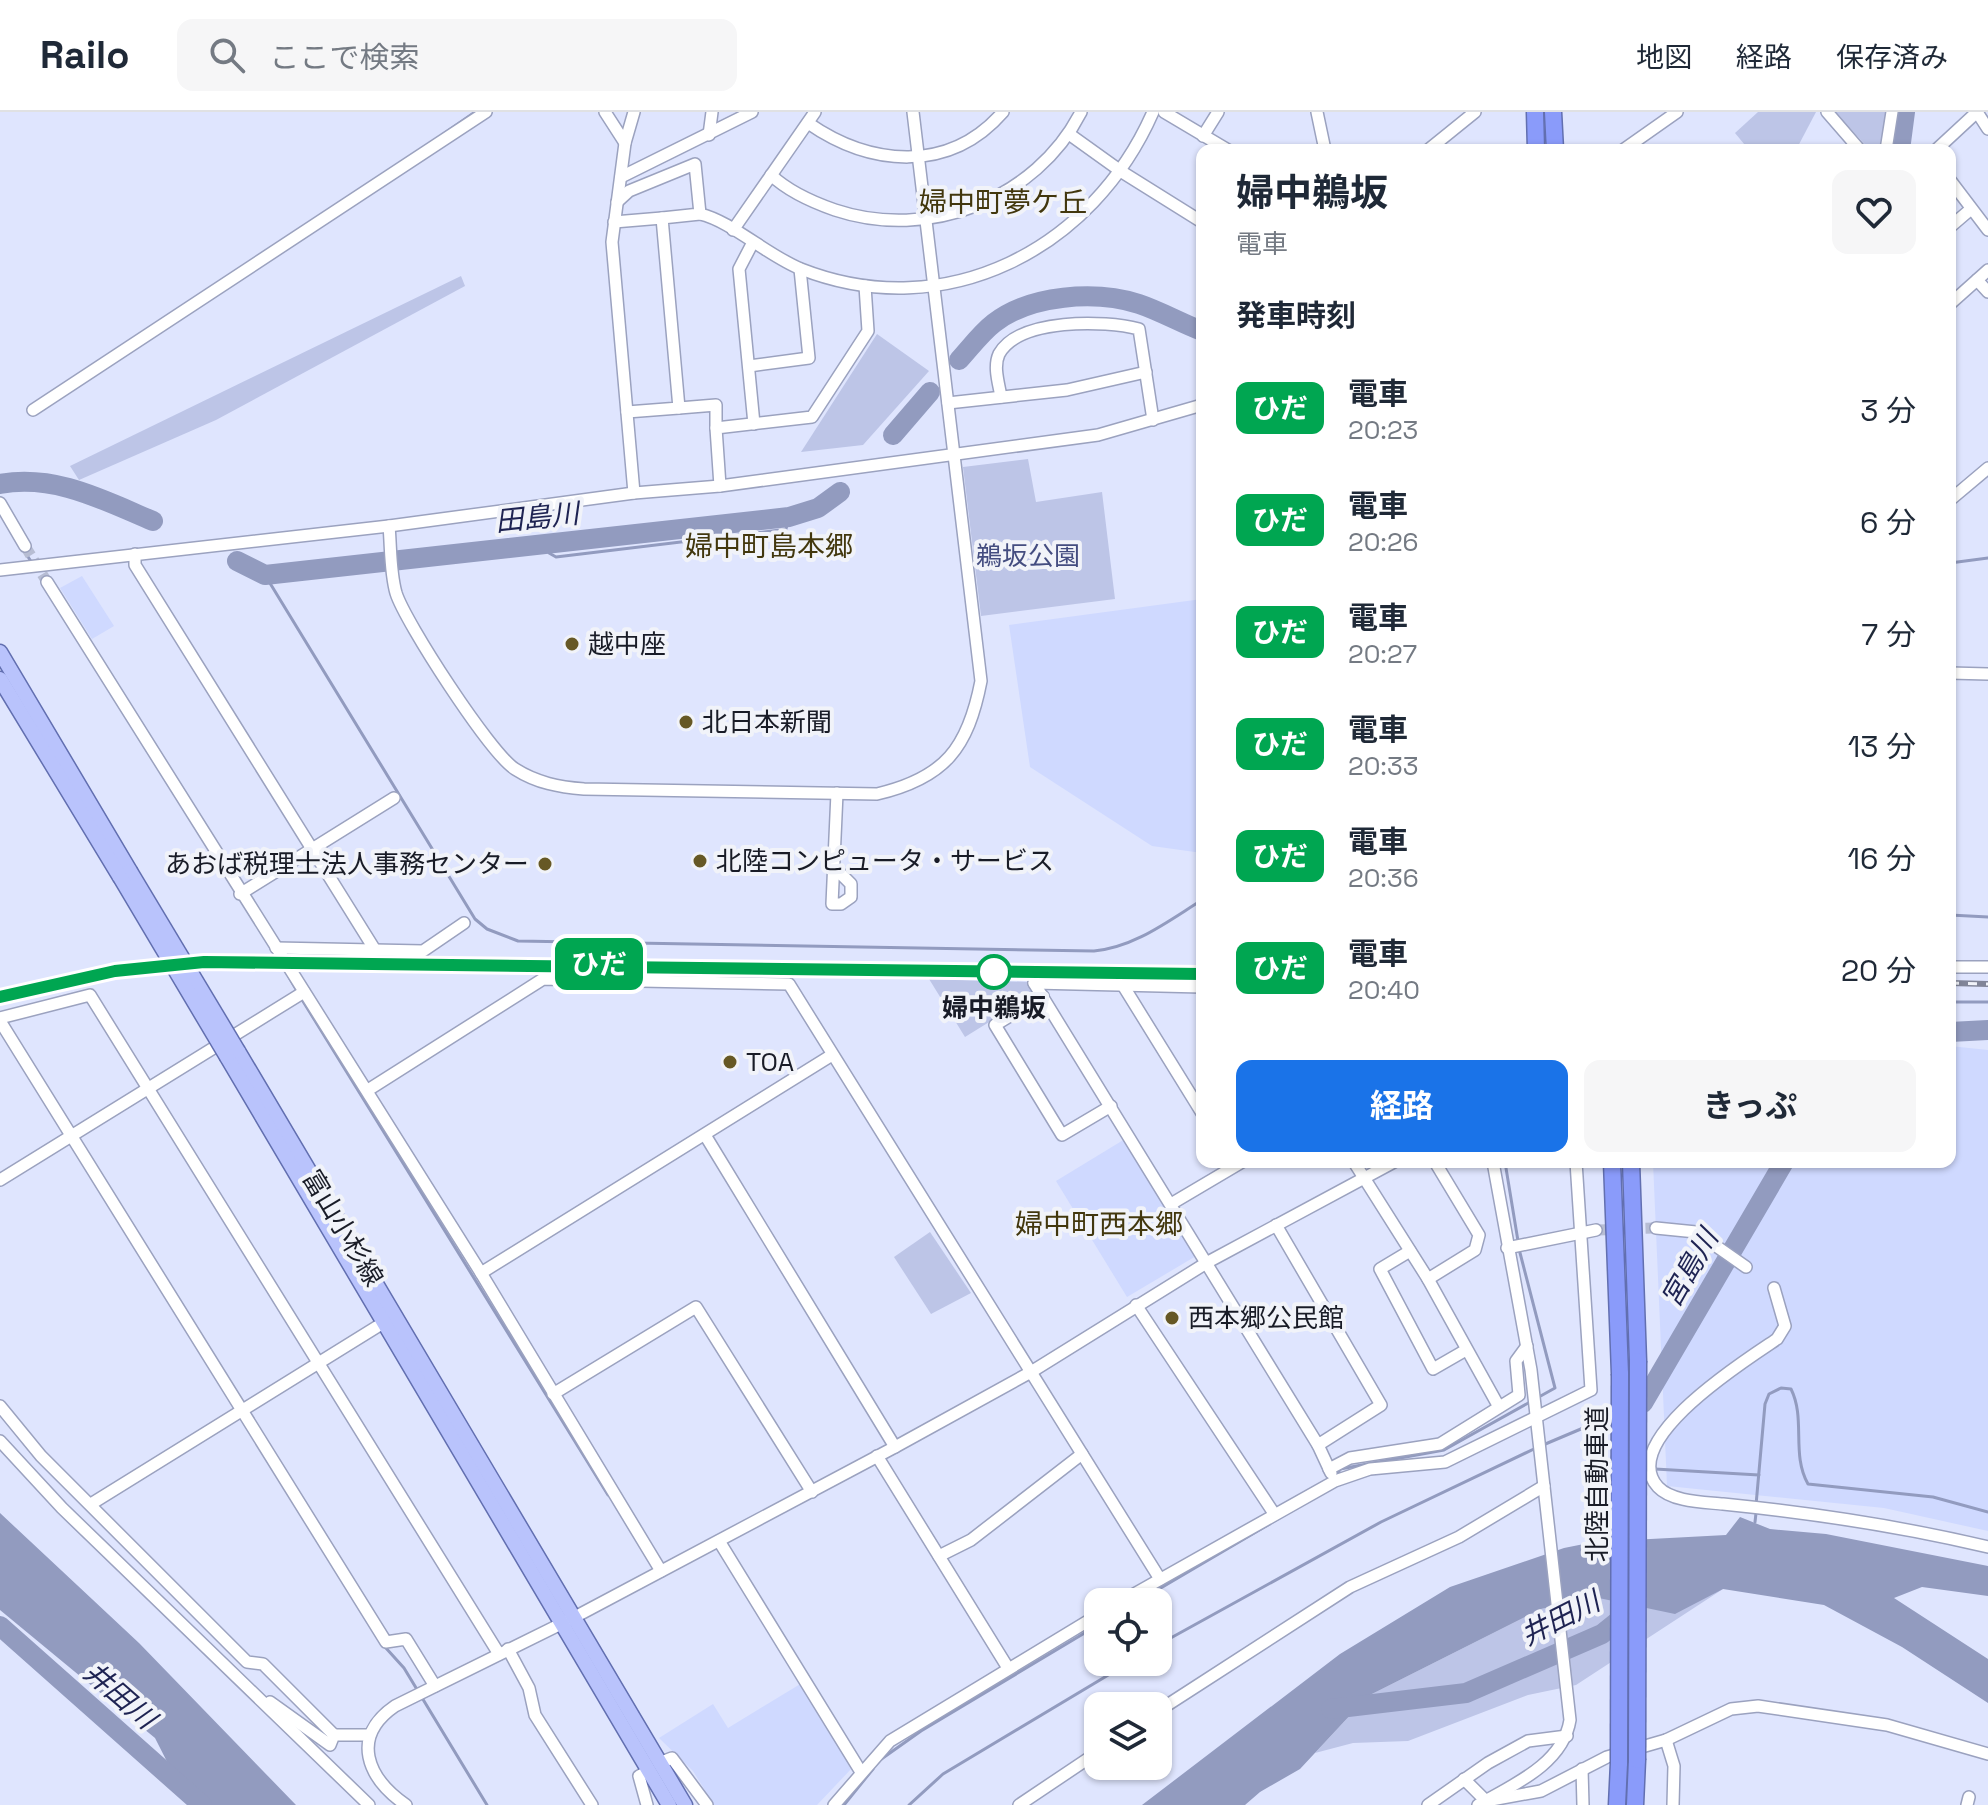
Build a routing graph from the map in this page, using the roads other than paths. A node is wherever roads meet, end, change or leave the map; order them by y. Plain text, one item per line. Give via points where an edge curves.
1 (486, 112) edge
2 (605, 112) edge
3 (634, 112) edge
4 (712, 112) edge
5 (752, 112) edge
6 (815, 112) edge
7 (913, 112) edge
8 (1003, 112) edge
9 (1081, 112) edge
10 (1153, 112) edge
11 (1164, 112) edge
12 (1218, 112) edge
13 (1317, 112) edge
14 (1475, 112) edge
15 (1535, 112) edge
16 (1553, 112) edge
17 (1677, 112) edge
18 (1827, 112) edge
19 (1892, 112) edge
20 (1977, 112) edge
21 (808, 123) junction
22 (1988, 129) edge
23 (1069, 134) junction
24 (709, 135) junction
25 (1203, 136) junction
26 (625, 143) junction
27 (1217, 144) edge
28 (1324, 144) edge
29 (1435, 144) edge
30 (1536, 144) edge
31 (1555, 144) edge
32 (1632, 144) edge
33 (1855, 144) edge
34 (1887, 144) edge
35 (1942, 144) edge
36 (686, 146) junction
37 (918, 156) junction
38 (695, 164) junction
39 (1122, 172) junction
40 (771, 175) junction
41 (621, 177) junction
42 (1956, 188) edge
43 (617, 202) junction
44 (1971, 209) junction
45 (700, 214) junction
46 (662, 218) junction
47 (1196, 218) edge
48 (925, 219) junction
49 (614, 222) junction
50 (1956, 222) edge
51 (733, 230) junction
52 (1988, 230) edge
53 (752, 244) junction
54 (800, 269) junction
55 (1988, 270) edge
56 (1977, 280) junction
57 (933, 284) junction
58 (865, 286) junction
59 (1988, 292) edge
60 (1956, 299) edge
61 (749, 366) junction
62 (1146, 372) junction
63 (1001, 397) junction
64 (948, 403) junction
65 (1196, 407) edge
66 (679, 408) junction
67 (33, 410) dead end
68 (627, 412) junction
69 (1153, 420) junction
70 (754, 424) junction
71 (716, 428) junction
72 (954, 454) junction
73 (1988, 468) edge
74 (720, 486) junction
75 (634, 493) junction
76 (1956, 495) edge
77 (0, 503) edge
78 (389, 526) junction
79 (25, 546) tunnel mouth
80 (135, 554) junction
81 (0, 570) edge
82 (47, 582) tunnel mouth
83 (0, 652) edge
84 (1956, 673) edge
85 (1988, 674) edge
86 (0, 679) edge
87 (837, 793) junction
88 (394, 798) dead end
89 (312, 849) junction
90 (833, 866) dead end
91 (125, 874) junction
92 (240, 894) junction
93 (464, 923) dead end
94 (276, 948) junction
95 (375, 950) junction
96 (1956, 967) edge
97 (1988, 967) edge
98 (1124, 987) junction
99 (1196, 987) edge
100 (304, 992) junction
101 (1043, 996) junction
102 (0, 1020) edge
103 (232, 1054) junction
104 (832, 1055) junction
105 (148, 1088) junction
106 (368, 1090) junction
107 (1196, 1103) edge
108 (1111, 1106) junction
109 (705, 1135) junction
110 (71, 1136) junction
111 (1229, 1168) edge
112 (1357, 1168) edge
113 (1383, 1168) edge
114 (1439, 1168) edge
115 (1494, 1168) edge
116 (1576, 1168) edge
117 (1612, 1168) edge
118 (1631, 1168) edge
119 (1363, 1179) junction
120 (0, 1180) edge
121 (1171, 1204) junction
122 (1276, 1225) junction
123 (1656, 1228) tunnel mouth
124 (1596, 1230) tunnel mouth
125 (1579, 1235) junction
126 (1507, 1248) junction
127 (1410, 1251) junction
128 (1208, 1262) junction
129 (1746, 1267) dead end
130 (481, 1273) junction
131 (1428, 1279) junction
132 (1774, 1288) dead end
133 (1136, 1305) junction
134 (383, 1323) junction
135 (1527, 1346) junction
136 (1466, 1350) junction
137 (319, 1363) junction
138 (1031, 1372) junction
139 (553, 1394) junction
140 (0, 1406) edge
141 (1499, 1407) junction
142 (242, 1411) junction
143 (1536, 1417) junction
144 (0, 1441) edge
145 (1318, 1445) junction
146 (895, 1447) junction
147 (1082, 1454) junction
148 (877, 1456) junction
149 (1329, 1469) junction
150 (1335, 1481) junction
151 (812, 1492) junction
152 (1545, 1492) junction
153 (91, 1504) junction
154 (1273, 1512) junction
155 (719, 1541) junction
156 (1988, 1547) edge
157 (939, 1556) junction
158 (661, 1571) junction
159 (1160, 1579) junction
160 (1144, 1588) edge
161 (567, 1621) junction
162 (1084, 1623) edge
163 (504, 1652) junction
164 (1008, 1668) junction
165 (435, 1686) junction
166 (258, 1697) junction
167 (1172, 1702) edge
168 (334, 1735) junction
169 (368, 1735) junction
170 (1567, 1736) junction
171 (1666, 1740) junction
172 (1988, 1754) edge
173 (1084, 1761) edge
174 (654, 1767) junction
175 (1582, 1769) junction
176 (861, 1772) junction
177 (1464, 1779) junction
178 (1482, 1803) edge
179 (369, 1805) edge
180 (406, 1805) edge
181 (592, 1805) edge
182 (647, 1805) edge
183 (669, 1805) edge
184 (685, 1805) edge
185 (707, 1805) edge
186 (834, 1805) edge
187 (1019, 1805) edge
188 (1428, 1805) edge
189 (1583, 1805) edge
190 (1617, 1805) edge
191 (1635, 1805) edge
192 (1673, 1805) edge

1 - 67 street
2 - 26 street
3 - 26 street
4 - 24 street
5 - 24 street
6 - 21 street
7 - 37 street
8 - 37 street via 957,145
9 - 23 street
10 - 39 street
11 - 25 street
12 - 25 street
13 - 28 street
14 - 29 street
15 - 30 highway
16 - 31 highway
17 - 32 street
18 - 33 street
19 - 34 street
20 - 22 street
20 - 35 street
21 - 37 street via 866,153
21 - 40 street
23 - 39 street
23 - 48 street via 1006,192 956,214
24 - 36 street
25 - 27 street
26 - 41 street
36 - 38 street
36 - 41 street
37 - 48 street
38 - 43 street via 629,191
38 - 45 street
39 - 47 street
39 - 57 street via 1080,219 1027,255 974,276
40 - 48 street via 796,194 843,212 872,219
40 - 51 street
41 - 43 street
42 - 44 street
43 - 49 street
44 - 50 street
44 - 52 street
45 - 46 street
45 - 51 street via 716,217
46 - 49 street
46 - 66 street
48 - 57 street
49 - 68 street
51 - 53 street
53 - 54 street
53 - 61 street via 739,269
54 - 58 street
54 - 61 street via 809,358
55 - 56 street
56 - 59 street
56 - 60 street
57 - 58 street
57 - 64 street
58 - 70 street via 868,331 812,417
61 - 70 street
62 - 63 street via 1067,390
62 - 63 street via 1139,329 1080,321 1054,325 1000,353 996,365
62 - 69 street
63 - 64 street
64 - 72 street
65 - 69 street
66 - 68 street
66 - 71 street via 716,405
68 - 75 street
69 - 72 street via 1098,435
70 - 71 street
71 - 74 street
72 - 74 street
72 - 87 street via 981,681 973,720 961,745 934,772 907,787 877,794
73 - 76 street
74 - 75 street
75 - 78 street
77 - 79 street
78 - 80 street
78 - 87 street via 393,573 404,611 489,745 512,767 558,787
80 - 81 street
80 - 89 street via 135,565
82 - 92 street
83 - 91 main road, 富山小杉線
84 - 85 street
86 - 91 main road, 富山小杉線
87 - 90 street
88 - 89 street
89 - 92 street
89 - 95 street
91 - 103 main road, 富山小杉線, bridge
92 - 94 street
93 - 95 street via 423,951
94 - 95 street
94 - 100 street
96 - 97 street
98 - 99 street
98 - 101 street via 1034,983
98 - 107 street
100 - 105 street
100 - 106 street
101 - 108 street
101 - 108 street via 995,1025 1062,1135
102 - 105 street via 90,995
102 - 110 street
103 - 134 main road, 富山小杉線
103 - 161 main road, 富山小杉線
104 - 106 street via 789,984 543,979
104 - 109 street
104 - 138 street
105 - 110 street
105 - 137 street
106 - 130 street
108 - 121 street
109 - 130 street
109 - 146 street
110 - 120 street
110 - 142 street
111 - 121 street
112 - 119 street
113 - 119 street
114 - 131 street via 1479,1235 1475,1250
115 - 126 street
116 - 125 street
117 - 190 highway, 北陸自動車道, bridge via 1620,1374
118 - 191 highway, 北陸自動車道, bridge via 1638,1361
119 - 122 street
119 - 127 street
121 - 128 street
122 - 128 street
122 - 145 street via 1381,1405
123 - 129 street via 1696,1232
124 - 125 street
125 - 126 street
125 - 143 street via 1591,1390
126 - 135 street
127 - 131 street
127 - 136 street via 1380,1269 1416,1343 1433,1369
128 - 133 street
128 - 145 street
130 - 139 street
131 - 136 street
132 - 156 street via 1785,1326 1777,1339 1680,1411 1661,1434 1652,1453 1651,1472 1658,1487 1699,1501 1867,1522
133 - 138 street
133 - 154 street
134 - 137 street
134 - 161 main road, 富山小杉線
135 - 141 street via 1516,1361 1519,1395
135 - 143 street
136 - 141 street
137 - 142 street
137 - 163 street
138 - 146 street
138 - 147 street
139 - 151 street via 696,1307
139 - 158 street
140 - 153 street
141 - 149 street via 1440,1444 1350,1458
142 - 153 street
142 - 165 street via 386,1642 406,1639
143 - 150 street via 1445,1462 1370,1469
143 - 152 street
144 - 166 street
145 - 149 street
146 - 148 street
147 - 157 street via 971,1540
147 - 159 street
148 - 151 street
148 - 157 street
149 - 150 street
150 - 154 street
151 - 155 street
152 - 167 street via 1350,1587
152 - 170 street via 1570,1720
153 - 168 street via 247,1662 263,1664
154 - 159 street
155 - 158 street
155 - 176 street
157 - 164 street
158 - 161 street
159 - 160 street
161 - 163 street
161 - 174 main road, 富山小杉線
162 - 164 street
163 - 165 street
163 - 181 street via 529,1688 535,1715
164 - 176 street via 890,1741
165 - 169 street via 381,1716
166 - 168 street via 330,1745
166 - 179 street
168 - 169 street
169 - 180 street via 370,1765 380,1783
170 - 177 street via 1528,1741
170 - 178 street via 1545,1763
171 - 172 street via 1731,1709 1758,1706 1887,1725
171 - 175 street
171 - 192 street via 1674,1766
173 - 187 street
174 - 182 street via 639,1776
174 - 183 main road, 富山小杉線
174 - 184 main road, 富山小杉線
174 - 185 street via 672,1758
175 - 178 street via 1541,1791
175 - 189 street
176 - 186 street
177 - 178 street
177 - 188 street

